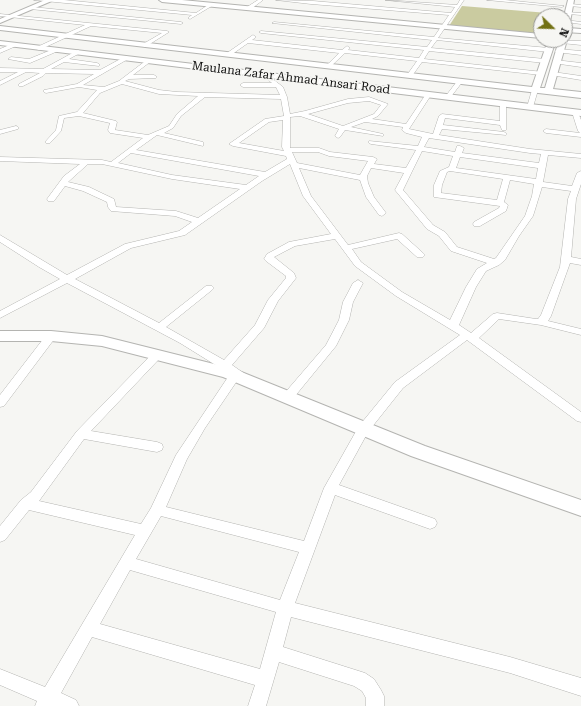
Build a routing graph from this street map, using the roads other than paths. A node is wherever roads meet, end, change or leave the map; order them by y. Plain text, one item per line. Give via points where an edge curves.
1 (36, 0) edge
2 (50, 0) edge
3 (162, 0) edge
4 (189, 0) edge
5 (261, 0) edge
6 (278, 0) edge
7 (387, 0) edge
8 (462, 0) edge
9 (489, 0) edge
10 (136, 2) dead end
11 (313, 2) edge
12 (535, 2) edge
13 (571, 2) edge
14 (208, 3) edge
15 (458, 6) junction
16 (562, 6) edge
17 (581, 6) edge
18 (32, 8) junction
19 (125, 8) junction
20 (250, 8) junction
21 (368, 11) junction
22 (290, 12) junction
23 (299, 12) junction
24 (0, 14) edge
25 (196, 14) junction
26 (452, 14) junction
27 (12, 16) junction
28 (108, 16) junction
29 (376, 20) junction
30 (0, 21) edge
31 (181, 23) junction
32 (274, 23) junction
33 (90, 24) junction
34 (444, 26) junction
35 (0, 28) edge
36 (166, 32) junction
37 (261, 32) junction
38 (364, 32) junction
39 (533, 35) edge
40 (65, 36) junction
41 (435, 39) junction
42 (247, 41) junction
43 (354, 41) junction
44 (0, 43) edge
45 (14, 45) junction
46 (145, 45) junction
47 (39, 48) junction
48 (559, 48) edge
49 (428, 49) junction
50 (0, 50) edge
51 (56, 50) junction
52 (549, 50) joint
53 (558, 51) junction
54 (78, 52) junction
55 (344, 52) junction
56 (581, 53) edge
57 (229, 54) junction
58 (126, 58) junction
59 (11, 59) dead end
60 (23, 60) junction
61 (63, 60) junction
62 (420, 60) junction
63 (148, 61) junction
64 (545, 61) junction
65 (555, 62) junction
66 (581, 65) edge
67 (329, 66) junction
68 (9, 67) dead end
69 (109, 67) junction
70 (0, 70) edge
71 (23, 71) junction
72 (44, 72) junction
73 (101, 72) junction
74 (541, 73) junction
75 (553, 74) junction
76 (265, 75) junction
77 (410, 75) junction
78 (127, 77) junction
79 (154, 77) dead end
80 (581, 78) edge
81 (460, 81) junction
82 (120, 82) junction
83 (0, 83) edge
84 (80, 85) junction
85 (243, 85) dead end
86 (278, 85) junction
87 (21, 86) dead end
88 (103, 89) junction
89 (387, 90) junction
90 (535, 90) junction
91 (46, 91) dead end
92 (548, 92) junction
93 (428, 94) junction
94 (581, 95) edge
95 (202, 96) junction
96 (284, 97) junction
97 (448, 97) junction
98 (371, 99) junction
99 (503, 104) junction
100 (530, 107) junction
101 (578, 113) edge
102 (79, 114) junction
103 (301, 114) junction
104 (287, 117) junction
105 (366, 120) junction
106 (504, 123) junction
107 (408, 126) junction
108 (438, 126) junction
109 (16, 128) dead end
110 (343, 128) junction
111 (581, 130) edge
112 (546, 131) dead end
113 (0, 132) edge
114 (156, 132) junction
115 (504, 134) junction
116 (381, 135) dead end
117 (424, 135) junction
118 (338, 136) dead end
119 (435, 136) junction
120 (581, 136) edge
121 (148, 137) junction
122 (463, 140) junction
123 (48, 142) dead end
124 (371, 142) dead end
125 (200, 144) dead end
126 (502, 146) junction
127 (420, 149) junction
128 (131, 151) junction
129 (545, 152) junction
130 (458, 154) junction
131 (581, 156) edge
132 (290, 157) junction
133 (0, 159) edge
134 (86, 162) junction
135 (112, 164) junction
136 (370, 166) junction
137 (542, 166) junction
138 (450, 170) junction
139 (408, 171) junction
140 (581, 173) edge
141 (266, 175) junction
142 (507, 177) junction
143 (363, 178) junction
144 (64, 183) junction
145 (539, 183) junction
146 (246, 188) junction
147 (575, 189) junction
148 (51, 200) dead end
149 (500, 203) junction
150 (382, 213) dead end
151 (198, 221) junction
152 (570, 222) junction
153 (477, 224) dead end
154 (581, 224) edge
155 (337, 236) junction
156 (0, 238) edge
157 (346, 248) junction
158 (420, 255) dead end
159 (566, 259) junction
160 (581, 262) edge
161 (496, 263) junction
162 (68, 279) junction
163 (358, 283) dead end
164 (209, 288) dead end
165 (0, 315) edge
166 (541, 322) junction
167 (452, 326) junction
168 (160, 328) junction
169 (581, 332) edge
170 (0, 336) edge
171 (51, 336) junction
172 (469, 336) junction
173 (157, 355) junction
174 (230, 371) junction
175 (2, 397) edge
176 (287, 398) junction
177 (581, 418) edge
178 (363, 429) junction
179 (81, 434) junction
180 (157, 447) dead end
181 (331, 488) junction
182 (26, 504) junction
183 (581, 508) edge
184 (157, 510) junction
185 (430, 523) dead end
186 (145, 531) junction
187 (0, 536) edge
188 (308, 548) junction
189 (127, 563) junction
190 (285, 608) junction
191 (89, 629) junction
192 (274, 652) junction
193 (0, 677) edge
194 (266, 679) junction
195 (581, 688) edge
196 (46, 702) edge
197 (70, 706) edge
198 (257, 706) edge
199 (375, 706) edge

1 - 2 street
2 - 18 street
2 - 19 street
3 - 14 street
4 - 14 street
5 - 20 street
6 - 11 street
7 - 15 street
8 - 15 street
9 - 12 street
10 - 19 street
11 - 21 street
11 - 23 street
12 - 16 street
13 - 17 street
14 - 20 street
14 - 25 street
15 - 26 street
18 - 27 street
18 - 28 street
19 - 25 street
19 - 28 street
20 - 22 street
21 - 23 street
21 - 26 street
21 - 29 street
22 - 23 street
22 - 32 street
24 - 27 street
25 - 31 street
26 - 34 street
27 - 30 street
27 - 33 street
28 - 31 street
28 - 33 street
29 - 34 street
29 - 38 street
31 - 36 street
32 - 37 street
32 - 38 street
33 - 36 street
33 - 40 street
34 - 39 street
34 - 41 street
35 - 40 street
36 - 46 street
37 - 42 street
37 - 43 street
38 - 41 street
38 - 43 street
40 - 46 street
40 - 47 street
41 - 49 street
41 - 52 street
42 - 55 street
42 - 57 street
43 - 49 street
43 - 55 street
44 - 45 street, Maulana Zafar Ahmad Ansari Road
45 - 47 street, Maulana Zafar Ahmad Ansari Road
45 - 50 street
46 - 57 street
47 - 51 street, Maulana Zafar Ahmad Ansari Road
48 - 53 street
49 - 62 street
49 - 64 street
51 - 54 street, Maulana Zafar Ahmad Ansari Road
51 - 60 street via 32,61
52 - 64 street
53 - 56 street
53 - 65 street
54 - 58 street, Maulana Zafar Ahmad Ansari Road
54 - 61 street
55 - 62 street
55 - 67 street
57 - 67 street
58 - 63 street, Maulana Zafar Ahmad Ansari Road
58 - 69 street
59 - 60 street
60 - 68 street
61 - 69 street
61 - 72 street
62 - 74 street
62 - 77 street
63 - 76 street, Maulana Zafar Ahmad Ansari Road
63 - 78 street
64 - 74 street
65 - 66 street
65 - 75 street
67 - 77 street
69 - 73 street
70 - 71 street
71 - 72 street
71 - 83 street
72 - 73 street
72 - 87 street
73 - 84 street
74 - 90 street
75 - 80 street
75 - 92 street
76 - 86 street
76 - 89 street, Maulana Zafar Ahmad Ansari Road
77 - 81 street
78 - 79 street
78 - 82 street
81 - 90 street
81 - 97 street
82 - 88 street
82 - 95 street via 159,92
84 - 88 street
84 - 91 street
85 - 86 street
86 - 96 street
88 - 102 street via 94,95
89 - 93 street, Maulana Zafar Ahmad Ansari Road
89 - 98 street
90 - 92 street
90 - 100 street
92 - 94 street
93 - 97 street, Maulana Zafar Ahmad Ansari Road
93 - 107 street
95 - 96 street
95 - 114 street via 179,115 171,127
96 - 104 street
97 - 99 street, Maulana Zafar Ahmad Ansari Road
98 - 103 street via 348,101
98 - 105 street via 386,105 378,114
99 - 100 street, Maulana Zafar Ahmad Ansari Road
99 - 106 street
100 - 101 street, Maulana Zafar Ahmad Ansari Road
101 - 111 street
102 - 121 street via 114,122 112,132
102 - 123 street via 61,117 59,130
103 - 104 street
103 - 110 street
104 - 132 street
104 - 132 street via 267,120 233,144
105 - 107 street
105 - 110 street
106 - 108 street via 442,116
106 - 115 street
107 - 117 street via 406,131
108 - 115 street
108 - 119 street
109 - 113 street
110 - 116 street
110 - 118 street
112 - 120 street
114 - 121 street
114 - 125 street
115 - 126 street
117 - 119 street
117 - 127 street via 426,136
119 - 122 street
121 - 128 street
122 - 126 street
122 - 130 street
124 - 127 street
126 - 129 street
127 - 130 street
127 - 139 street
128 - 135 street
128 - 141 street
129 - 131 street
129 - 137 street
130 - 137 street
130 - 138 street
132 - 136 street via 319,150 328,154 372,158 374,159
132 - 141 street
132 - 143 street
132 - 155 street via 307,196
133 - 134 street
134 - 135 street
134 - 144 street
135 - 146 street via 172,177
136 - 139 street
136 - 143 street
137 - 145 street
138 - 142 street
138 - 149 street via 444,171 437,195
139 - 161 street via 399,190 430,227 442,234 454,249
140 - 147 street
141 - 146 street
142 - 145 street
142 - 149 street
143 - 150 street via 370,197
144 - 148 street
144 - 151 street via 86,189 111,201 114,209 176,214
145 - 147 street
145 - 161 street via 530,216
146 - 151 street
147 - 152 street
149 - 153 street via 504,205 503,209
151 - 162 street via 175,235 128,246
152 - 154 street
152 - 159 street
155 - 157 street
155 - 174 street via 292,244 270,256 269,259 291,275 291,278 273,300 260,326
156 - 162 street
157 - 158 street via 399,236
157 - 167 street via 358,264 377,279
159 - 160 street
159 - 166 street via 546,316
161 - 167 street via 482,269
162 - 165 street
162 - 168 street
163 - 176 street via 331,346
164 - 168 street
166 - 169 street
166 - 172 street via 497,316
167 - 172 street
168 - 174 street
170 - 171 street
171 - 173 street via 102,341
171 - 175 street
172 - 177 street
172 - 178 street via 399,385
173 - 174 street
173 - 179 street
174 - 176 street
174 - 184 street via 181,458
176 - 178 street
178 - 181 street
178 - 183 street
179 - 180 street
179 - 182 street via 36,496
181 - 185 street
181 - 188 street
182 - 186 street
182 - 187 street
184 - 186 street
184 - 188 street
186 - 189 street
188 - 190 street
189 - 190 street
189 - 191 street
190 - 192 street
190 - 195 street via 510,665
191 - 194 street
191 - 196 street
192 - 194 street
192 - 199 street via 359,679 368,685 375,696
193 - 196 street
194 - 198 street
196 - 197 street

